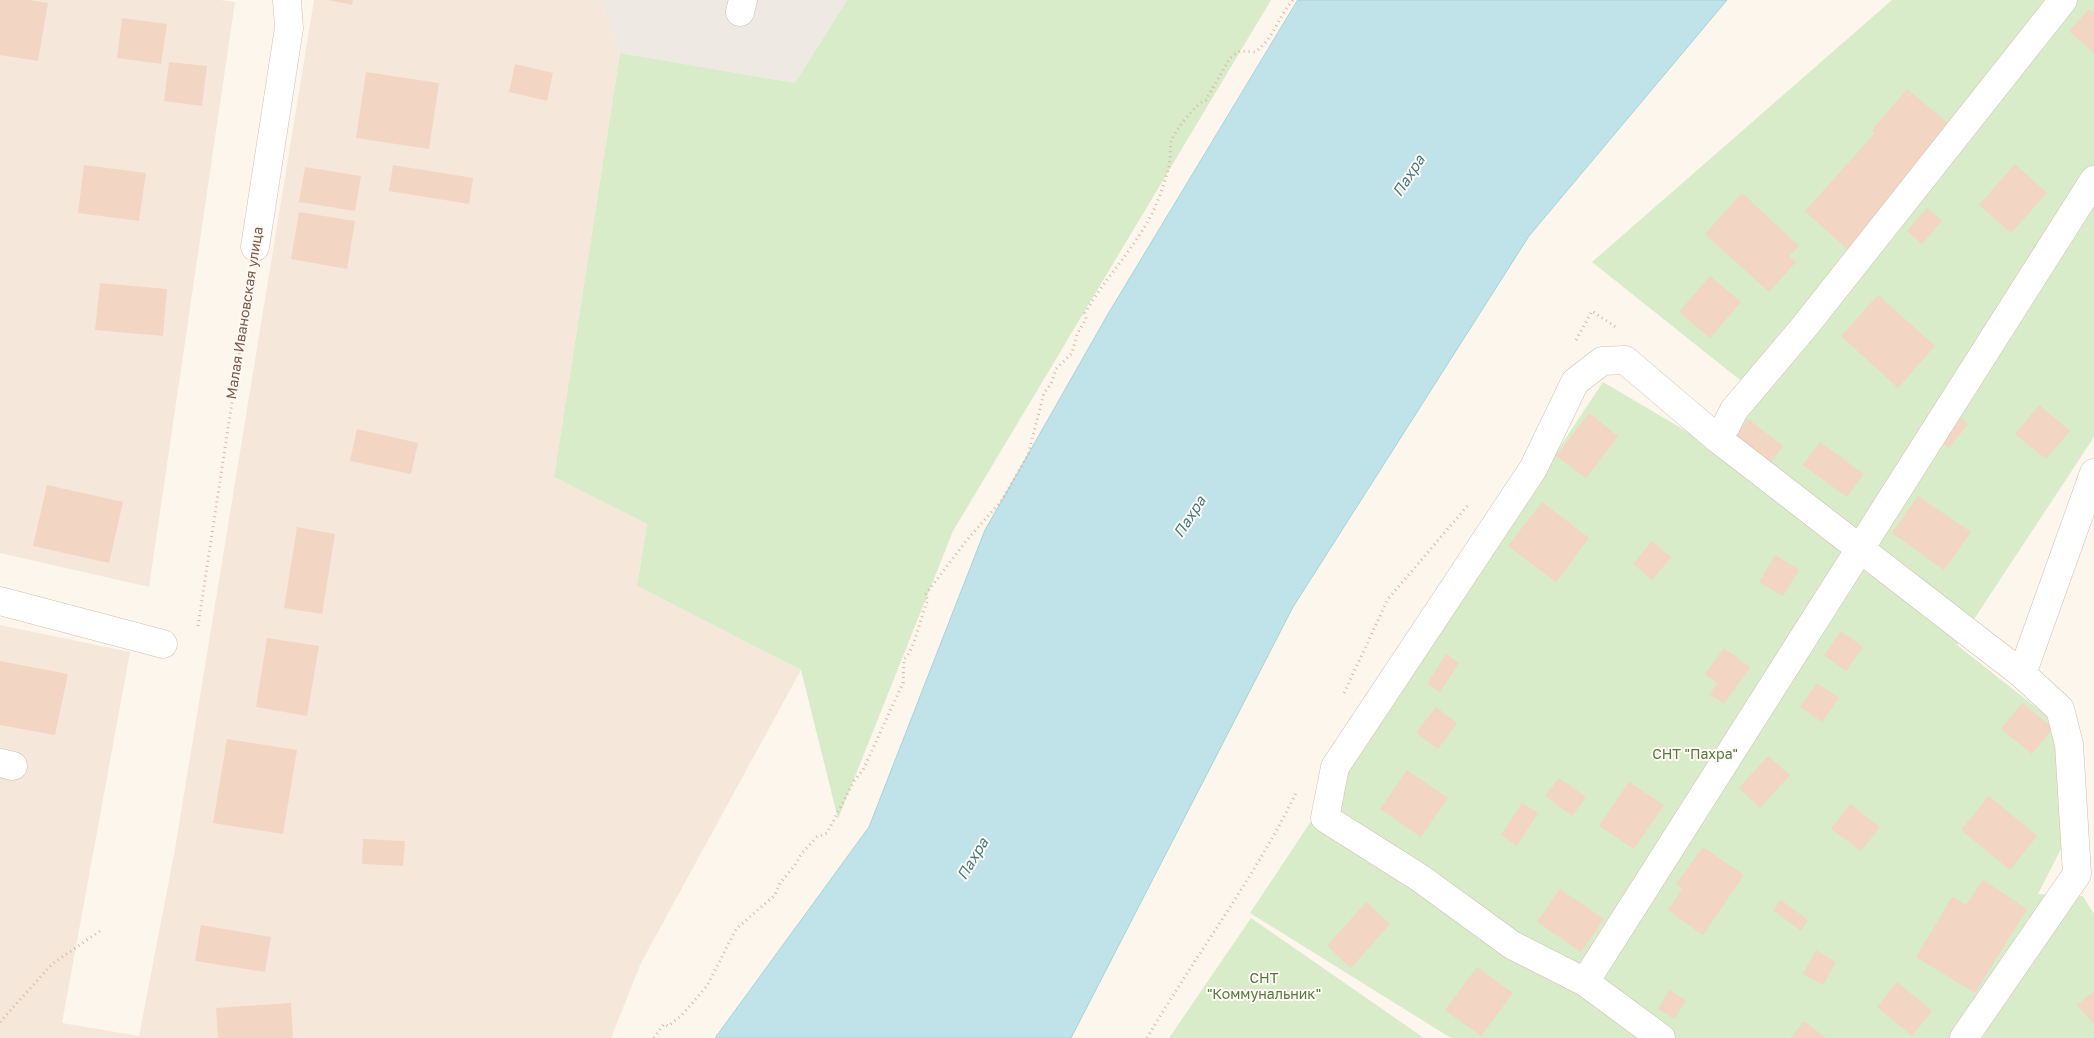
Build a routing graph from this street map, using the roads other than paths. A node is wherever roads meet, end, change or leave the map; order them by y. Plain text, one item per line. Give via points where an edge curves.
1 (287, 0) edge
2 (2063, 0) edge
3 (2094, 180) edge
4 (255, 247) road end
5 (1726, 426) dead end
6 (2094, 473) edge
7 (1861, 550) junction
8 (0, 601) edge
9 (163, 644) dead end
10 (2022, 674) junction
11 (1584, 982) junction
12 (1661, 1038) edge
13 (1964, 1038) edge

1 - 4 street, Малая Ивановская улица via 289,28
2 - 5 street via 1805,326 1734,410
3 - 7 street
6 - 10 street
7 - 10 street
7 - 11 street
7 - 11 street via 1718,440 1625,360 1602,361 1575,382 1533,469 1335,767 1325,818 1420,878 1512,945
8 - 9 street
10 - 13 street via 2060,709 2068,744 2077,874
11 - 12 street

